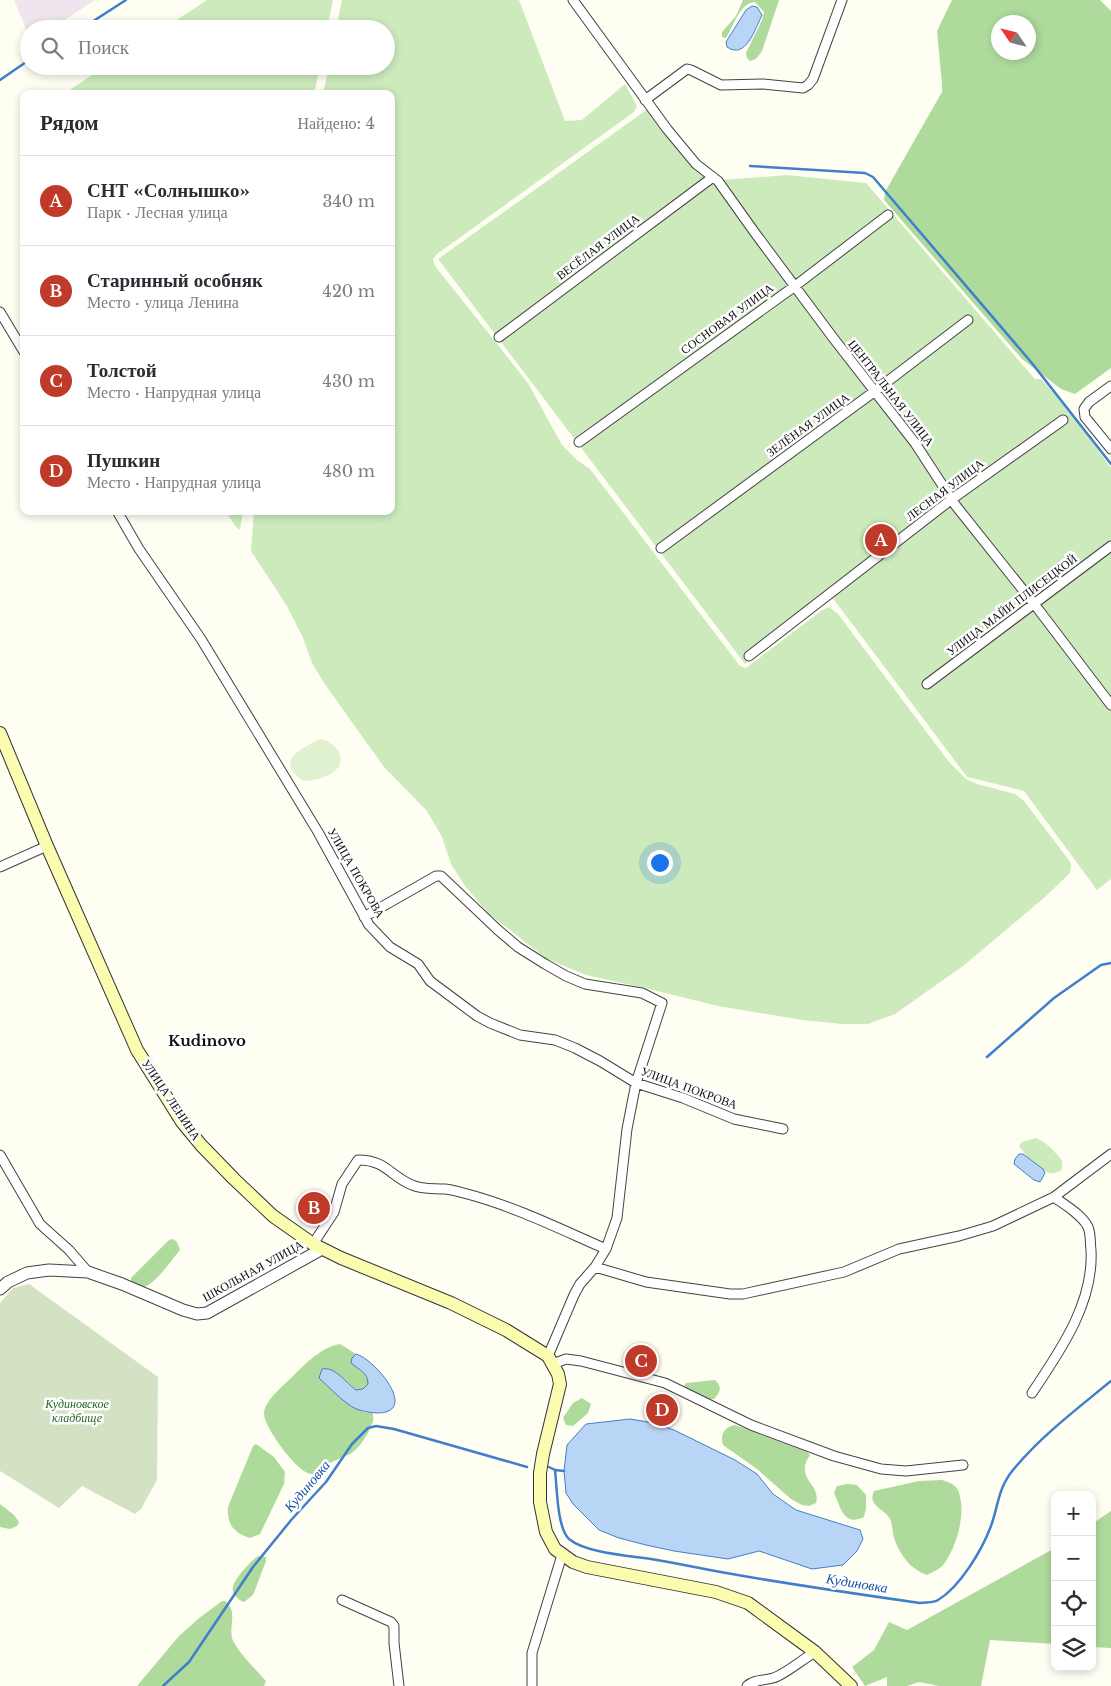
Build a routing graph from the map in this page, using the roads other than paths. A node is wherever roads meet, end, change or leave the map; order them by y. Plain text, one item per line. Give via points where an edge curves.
1 (573, 0) edge
2 (842, 0) edge
3 (646, 100) junction
4 (713, 177) junction
5 (888, 215) dead end
6 (795, 286) junction
7 (0, 312) edge
8 (968, 320) dead end
9 (498, 337) dead end
10 (20, 345) edge
11 (1111, 386) edge
12 (875, 391) junction
13 (1063, 420) dead end
14 (579, 442) dead end
15 (1111, 449) edge
16 (952, 499) junction
17 (118, 515) edge
18 (1111, 546) edge
19 (661, 548) dead end
20 (1035, 605) junction
21 (749, 656) dead end
22 (927, 684) dead end
23 (1111, 706) edge
24 (0, 734) edge
25 (47, 846) junction
26 (0, 867) edge
27 (364, 917) junction
28 (636, 1083) junction
29 (783, 1129) dead end
30 (1111, 1154) edge
31 (0, 1156) edge
32 (1054, 1197) junction
33 (318, 1246) junction
34 (606, 1249) junction
35 (595, 1267) junction
36 (88, 1272) junction
37 (0, 1289) edge
38 (551, 1360) junction
39 (1032, 1393) dead end
40 (963, 1465) dead end
41 (562, 1555) junction
42 (342, 1600) dead end
43 (815, 1652) junction
44 (399, 1686) edge
45 (532, 1686) edge
46 (747, 1686) edge
47 (851, 1686) edge

1 - 3 street, ЦЕНТРАЛЬНАЯ УЛИЦА
2 - 3 street via 813,79 803,88 763,84 722,85 687,69
3 - 4 street, ЦЕНТРАЛЬНАЯ УЛИЦА via 696,164
4 - 6 street, ЦЕНТРАЛЬНАЯ УЛИЦА
4 - 9 street, ВЕСЁЛАЯ УЛИЦА
5 - 6 street, СОСНОВАЯ УЛИЦА
6 - 12 street, ЦЕНТРАЛЬНАЯ УЛИЦА
6 - 14 street, СОСНОВАЯ УЛИЦА
7 - 10 street
8 - 12 street, ЗЕЛЁНАЯ УЛИЦА
11 - 15 street via 1084,409 1085,417
12 - 16 street, ЦЕНТРАЛЬНАЯ УЛИЦА
12 - 19 street, ЗЕЛЁНАЯ УЛИЦА
13 - 16 street, ЛЕСНАЯ УЛИЦА
16 - 20 street, ЦЕНТРАЛЬНАЯ УЛИЦА
16 - 21 street, ЛЕСНАЯ УЛИЦА
17 - 27 street, УЛИЦА ПОКРОВА via 138,549 201,638 318,832
18 - 20 street, УЛИЦА МАЙИ ПЛИСЕЦКОЙ
20 - 22 street, УЛИЦА МАЙИ ПЛИСЕЦКОЙ
20 - 23 street, ЦЕНТРАЛЬНАЯ УЛИЦА
24 - 25 main road, УЛИЦА ЛЕНИНА
25 - 26 street
25 - 33 main road, УЛИЦА ЛЕНИНА via 137,1050 182,1122 273,1216
27 - 28 street, УЛИЦА ПОКРОВА via 390,947 418,964 430,981 477,1016 520,1034 555,1040 575,1048
27 - 28 street via 441,876 518,947 545,964 585,984 642,993 662,1003
28 - 29 street, УЛИЦА ПОКРОВА via 734,1119
28 - 34 street via 627,1129 617,1218
30 - 32 street
31 - 36 street via 40,1224 70,1250
32 - 35 street via 985,1228 899,1249 844,1272 743,1294 646,1282
32 - 39 street via 1088,1228 1091,1266 1084,1301
33 - 34 street via 334,1212 342,1184 358,1160 363,1160 376,1162 420,1188 445,1189 472,1196 522,1213
33 - 36 street, ШКОЛЬНАЯ УЛИЦА via 207,1313 183,1310
33 - 38 main road, УЛИЦА ЛЕНИНА via 481,1316
34 - 35 street
35 - 38 street via 574,1295
36 - 37 street, ШКОЛЬНАЯ УЛИЦА via 49,1270 27,1273
38 - 40 street via 566,1358 665,1382 751,1425 834,1456 881,1468 906,1471
38 - 41 main road via 560,1384 544,1447 540,1502 549,1540
41 - 43 main road via 587,1567 736,1598 764,1613
41 - 45 street via 532,1653
42 - 44 street via 394,1626
43 - 46 street via 780,1675 755,1680
43 - 47 main road

